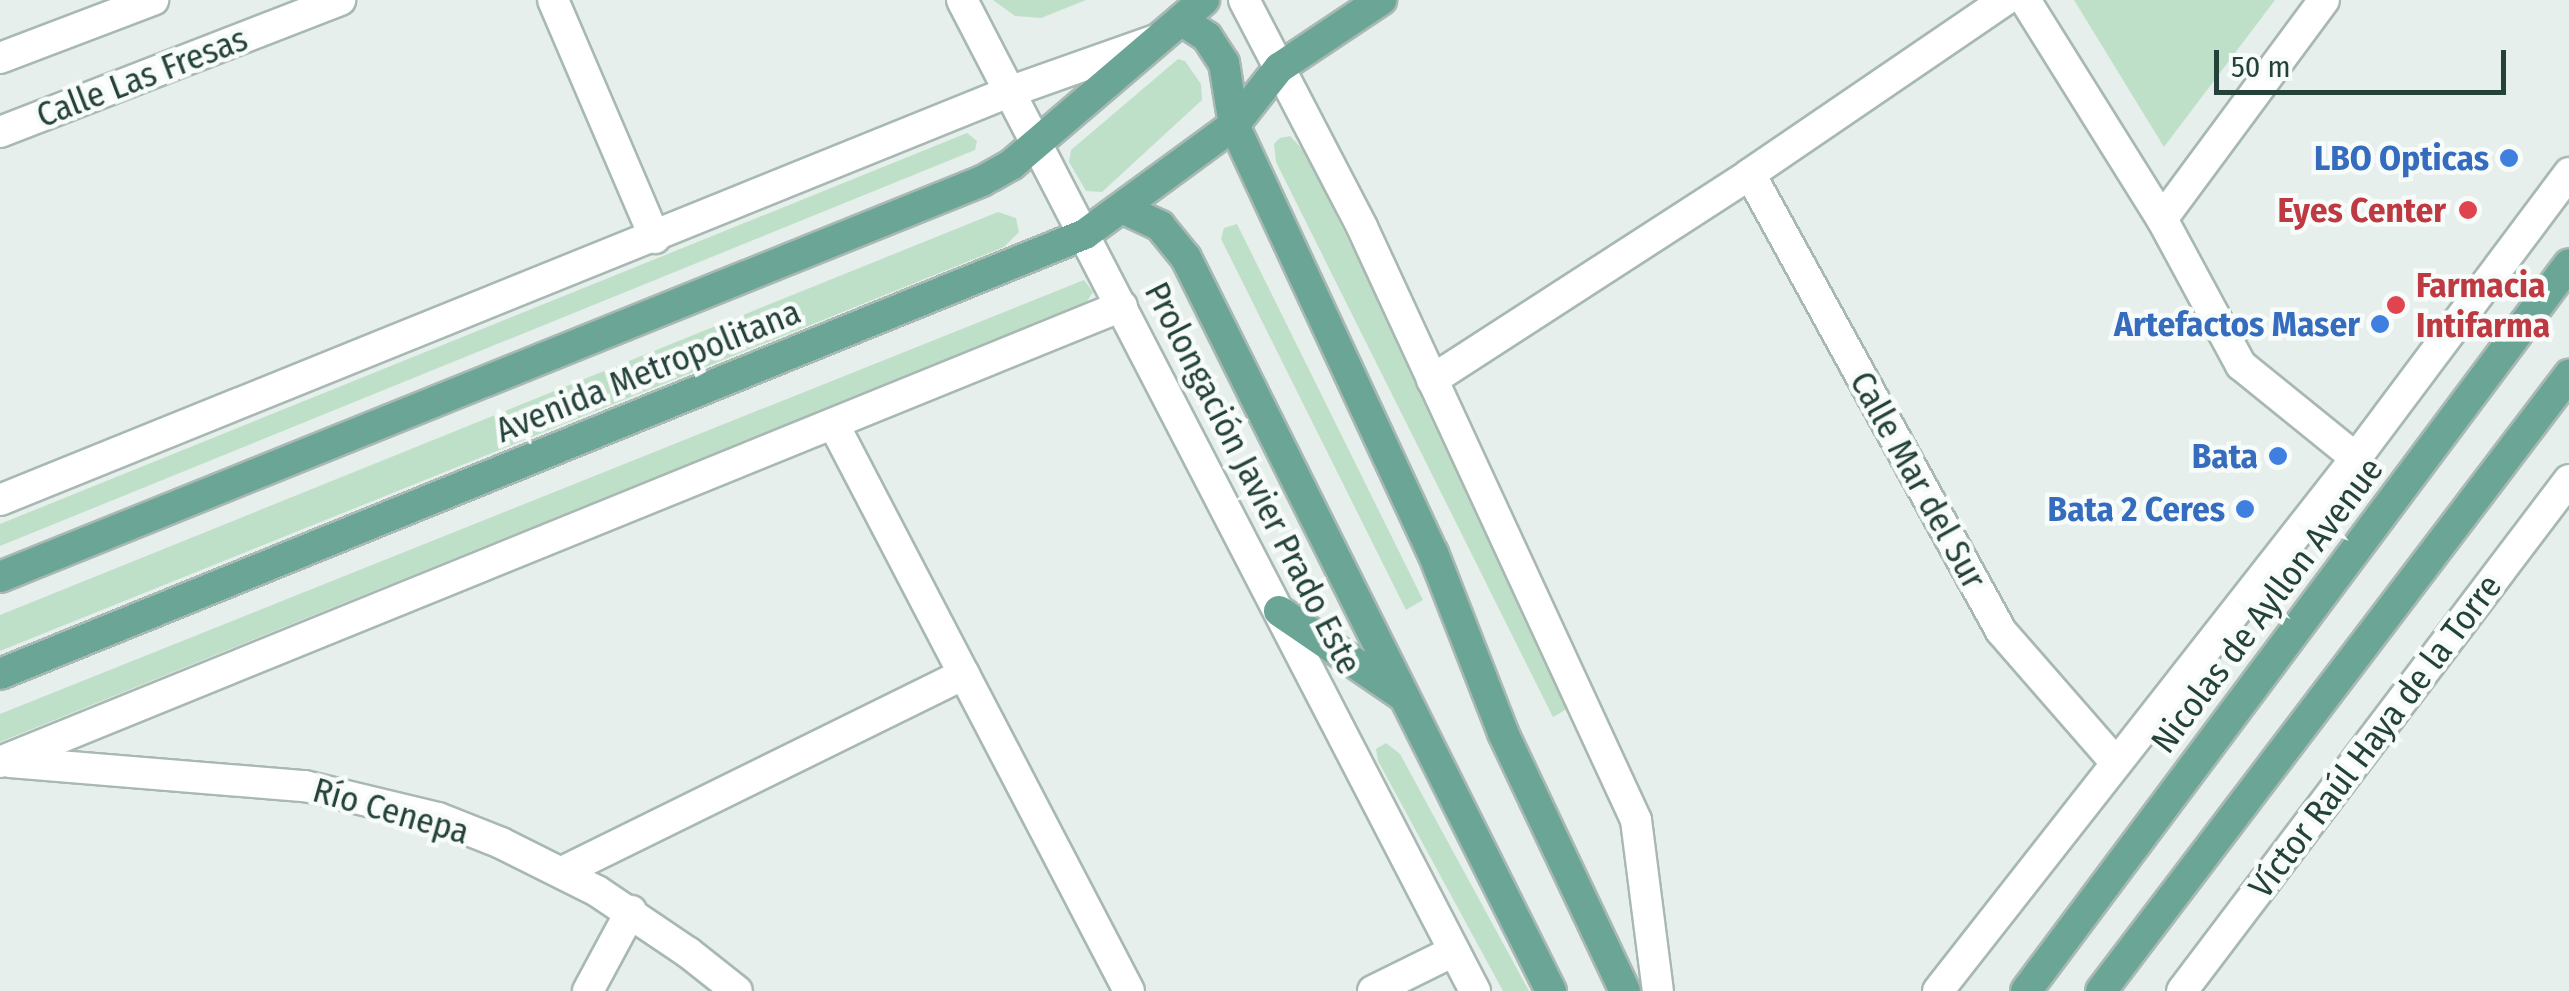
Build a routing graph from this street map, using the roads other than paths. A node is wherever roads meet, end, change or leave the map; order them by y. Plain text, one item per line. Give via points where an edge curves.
1 (152, 0) edge
2 (340, 0) edge
3 (553, 0) edge
4 (962, 0) edge
5 (1244, 0) edge
6 (1381, 0) edge
7 (2005, 0) edge
8 (2025, 0) edge
9 (2324, 0) edge
10 (1181, 20) edge
11 (0, 58) edge
12 (1279, 68) junction
13 (1010, 92) junction
14 (1234, 124) junction
15 (0, 132) edge
16 (1037, 144) junction
17 (2569, 173) edge
18 (1750, 174) junction
19 (1124, 209) junction
20 (2162, 219) junction
21 (1085, 234) junction
22 (654, 238) junction
23 (2569, 264) edge
24 (1122, 306) junction
25 (2569, 375) edge
26 (1432, 380) junction
27 (834, 426) junction
28 (2356, 458) junction
29 (2569, 480) edge
30 (0, 500) edge
31 (0, 577) edge
32 (1279, 611) junction
33 (0, 674) edge
34 (964, 674) junction
35 (1404, 697) junction
36 (1, 762) edge
37 (2116, 764) junction
38 (562, 872) junction
39 (631, 912) junction
40 (1454, 952) junction
41 (588, 991) edge
42 (736, 991) edge
43 (1128, 991) edge
44 (1373, 991) edge
45 (1475, 991) edge
46 (1551, 991) edge
47 (1624, 991) edge
48 (1658, 991) edge
49 (1938, 991) edge
50 (2026, 991) edge
51 (2101, 991) edge
52 (2182, 991) edge

1 - 11 street, Calle Las Fresas
2 - 15 street, Calle Las Fresas
3 - 22 street
4 - 13 street, Prolongación Javier Prado Este
5 - 12 street
6 - 12 main road, Avenida Metropolitana
7 - 18 street
8 - 20 street
9 - 20 street
10 - 13 street
10 - 14 main road via 1207,37 1224,63
10 - 16 main road, Avenida Metropolitana
12 - 14 main road, Avenida Metropolitana
12 - 26 street
13 - 16 street, Prolongación Javier Prado Este
13 - 22 street
14 - 19 main road, Avenida Metropolitana
14 - 47 main road via 1433,553 1503,733
16 - 21 street, Prolongación Javier Prado Este
16 - 31 main road, Avenida Metropolitana via 982,181
17 - 28 street
18 - 26 street
18 - 37 street, Calle Mar del Sur via 2000,631
19 - 21 main road, Avenida Metropolitana
19 - 35 main road, Prolongación Javier Prado Este via 1160,226 1186,258
20 - 28 street via 2241,365
21 - 24 street, Prolongación Javier Prado Este
21 - 33 main road, Avenida Metropolitana
22 - 30 street
23 - 50 main road, Nicolas de Ayllon Avenue
24 - 27 street
24 - 32 street, Prolongación Javier Prado Este
25 - 51 main road
26 - 48 street via 1636,820
27 - 34 street
27 - 36 street
28 - 37 street
29 - 52 street, Víctor Raúl Haya de la Torre
32 - 35 main road
32 - 40 street, Prolongación Javier Prado Este
34 - 38 street
34 - 43 street
35 - 46 main road, Prolongación Javier Prado Este
36 - 38 street, Río Cenepa via 306,786 438,818
37 - 49 street
38 - 39 street, Río Cenepa
39 - 41 street
39 - 42 street, Río Cenepa
40 - 44 street
40 - 45 street, Prolongación Javier Prado Este

